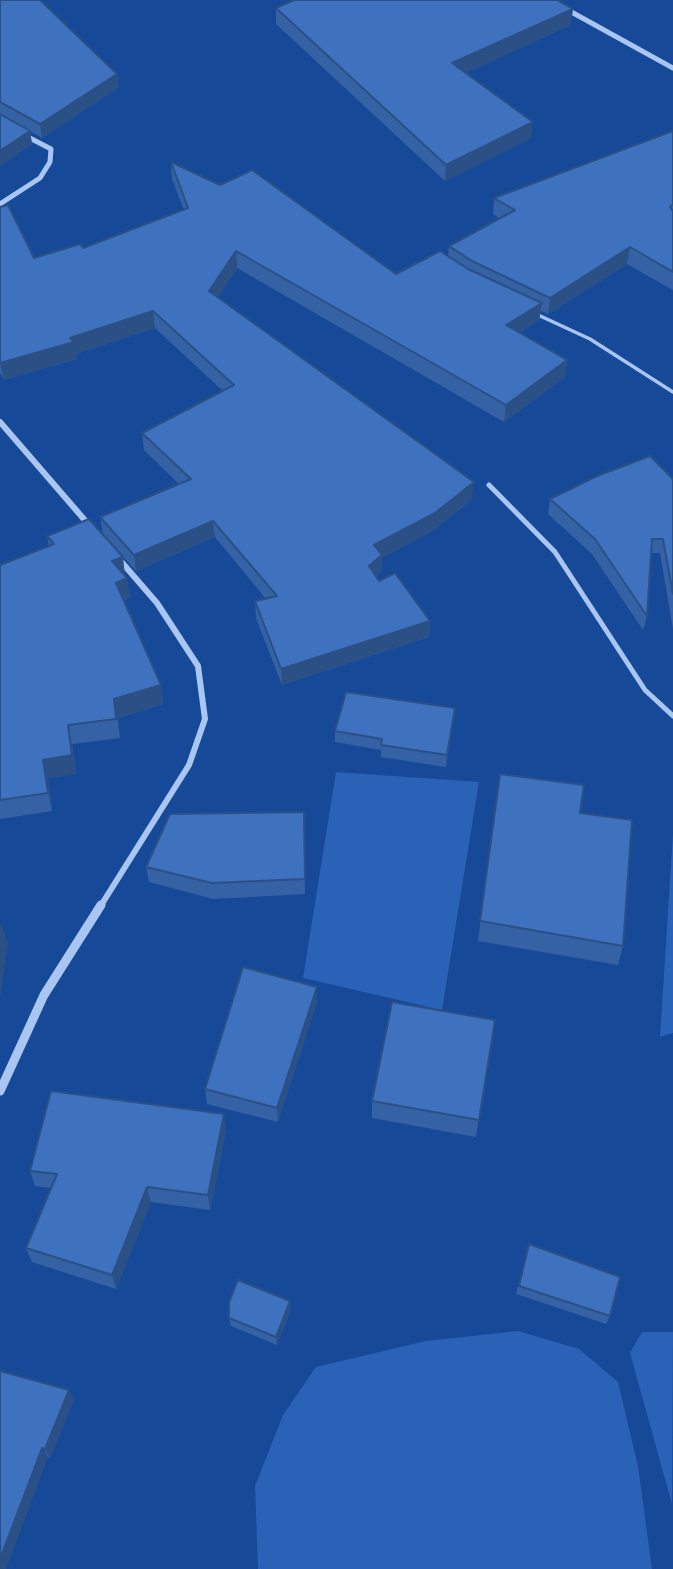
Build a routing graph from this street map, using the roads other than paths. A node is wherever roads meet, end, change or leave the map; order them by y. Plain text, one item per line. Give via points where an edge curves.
1 (555, 4) edge
2 (673, 68) edge
3 (19, 132) edge
4 (0, 204) edge
5 (529, 310) edge
6 (673, 392) edge
7 (0, 422) edge
8 (489, 485) dead end
9 (95, 532) edge
10 (113, 552) edge
11 (673, 716) edge
12 (0, 1091) edge

1 - 2 street
3 - 4 street via 51,149 50,162 40,178
5 - 6 lane via 590,339
7 - 9 street
8 - 11 lane via 555,552 645,691
10 - 12 street via 157,603 198,666 205,719 189,765 44,995

